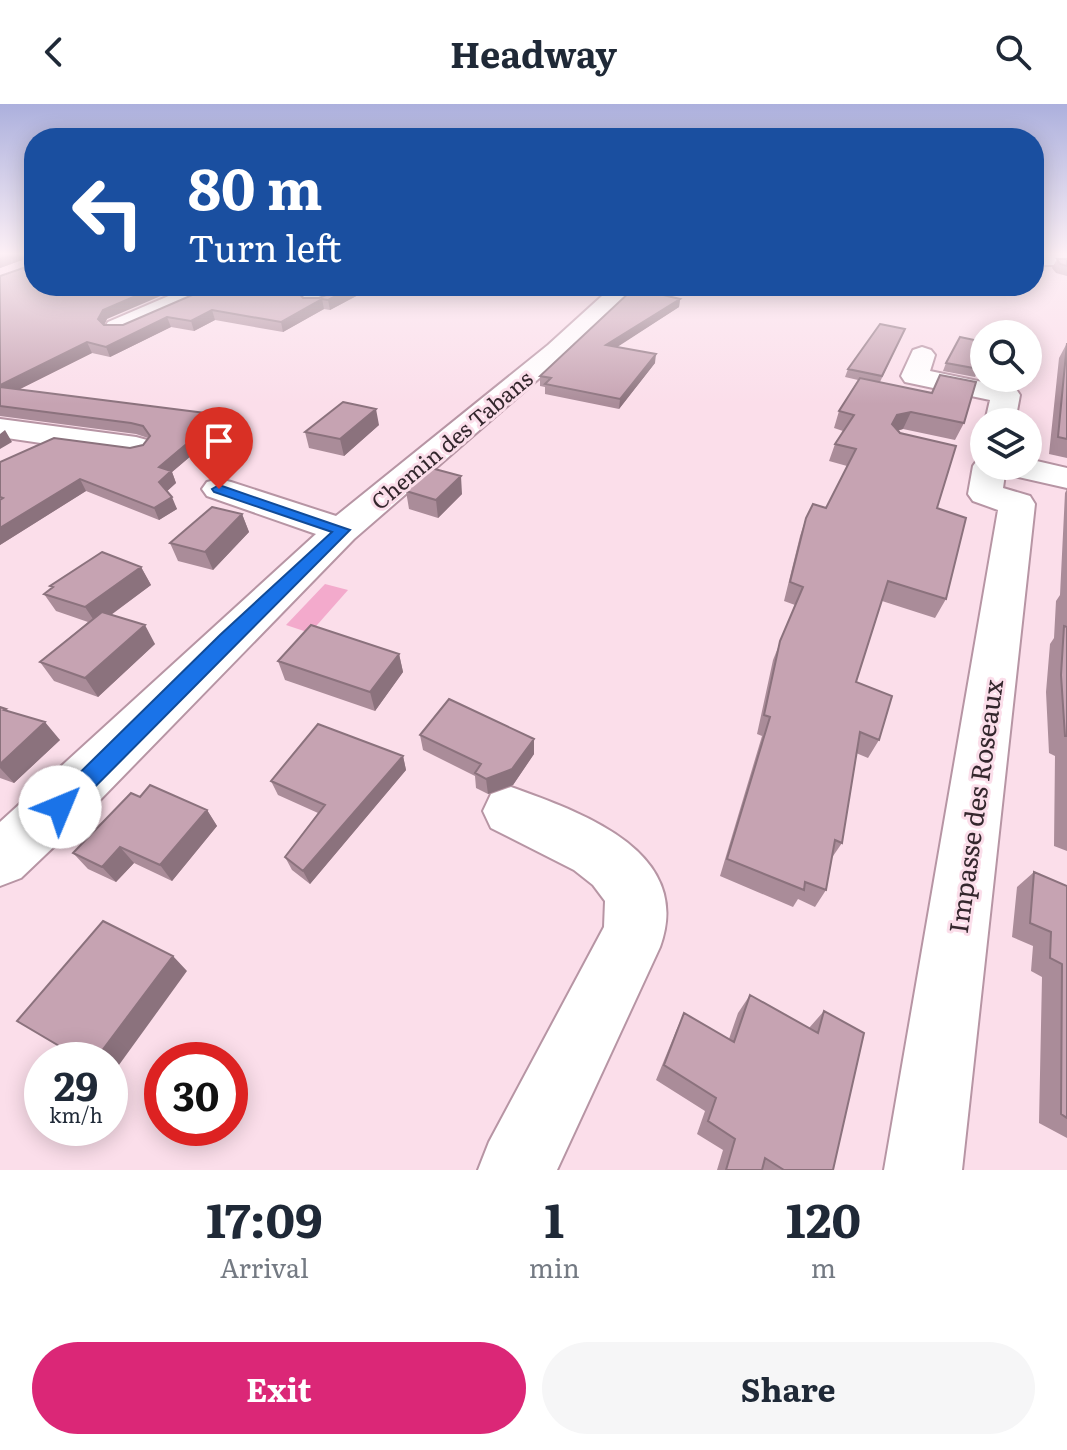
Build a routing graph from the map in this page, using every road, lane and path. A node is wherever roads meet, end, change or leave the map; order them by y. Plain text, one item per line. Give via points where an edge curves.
1 (170, 304) edge
2 (606, 304) edge
3 (117, 327) edge
4 (922, 355) dead end
5 (1003, 408) edge
6 (0, 428) edge
7 (46, 434) junction
8 (136, 447) edge
9 (7, 453) edge
10 (1042, 472) edge
11 (1067, 478) edge
12 (982, 480) edge
13 (219, 489) dead end
14 (342, 530) junction
15 (511, 811) dead end
16 (0, 859) edge
17 (517, 1170) edge
18 (923, 1170) edge

1 - 3 street
2 - 14 street, Chemin des Tabans
4 - 5 street via 915,376 1006,395
6 - 7 street
7 - 8 street
7 - 9 street
10 - 11 street
12 - 18 street, Impasse des Roseaux via 985,494 1017,504
13 - 14 street
14 - 16 street, Chemin des Tabans via 60,807
15 - 17 street via 618,867 633,889 637,921

